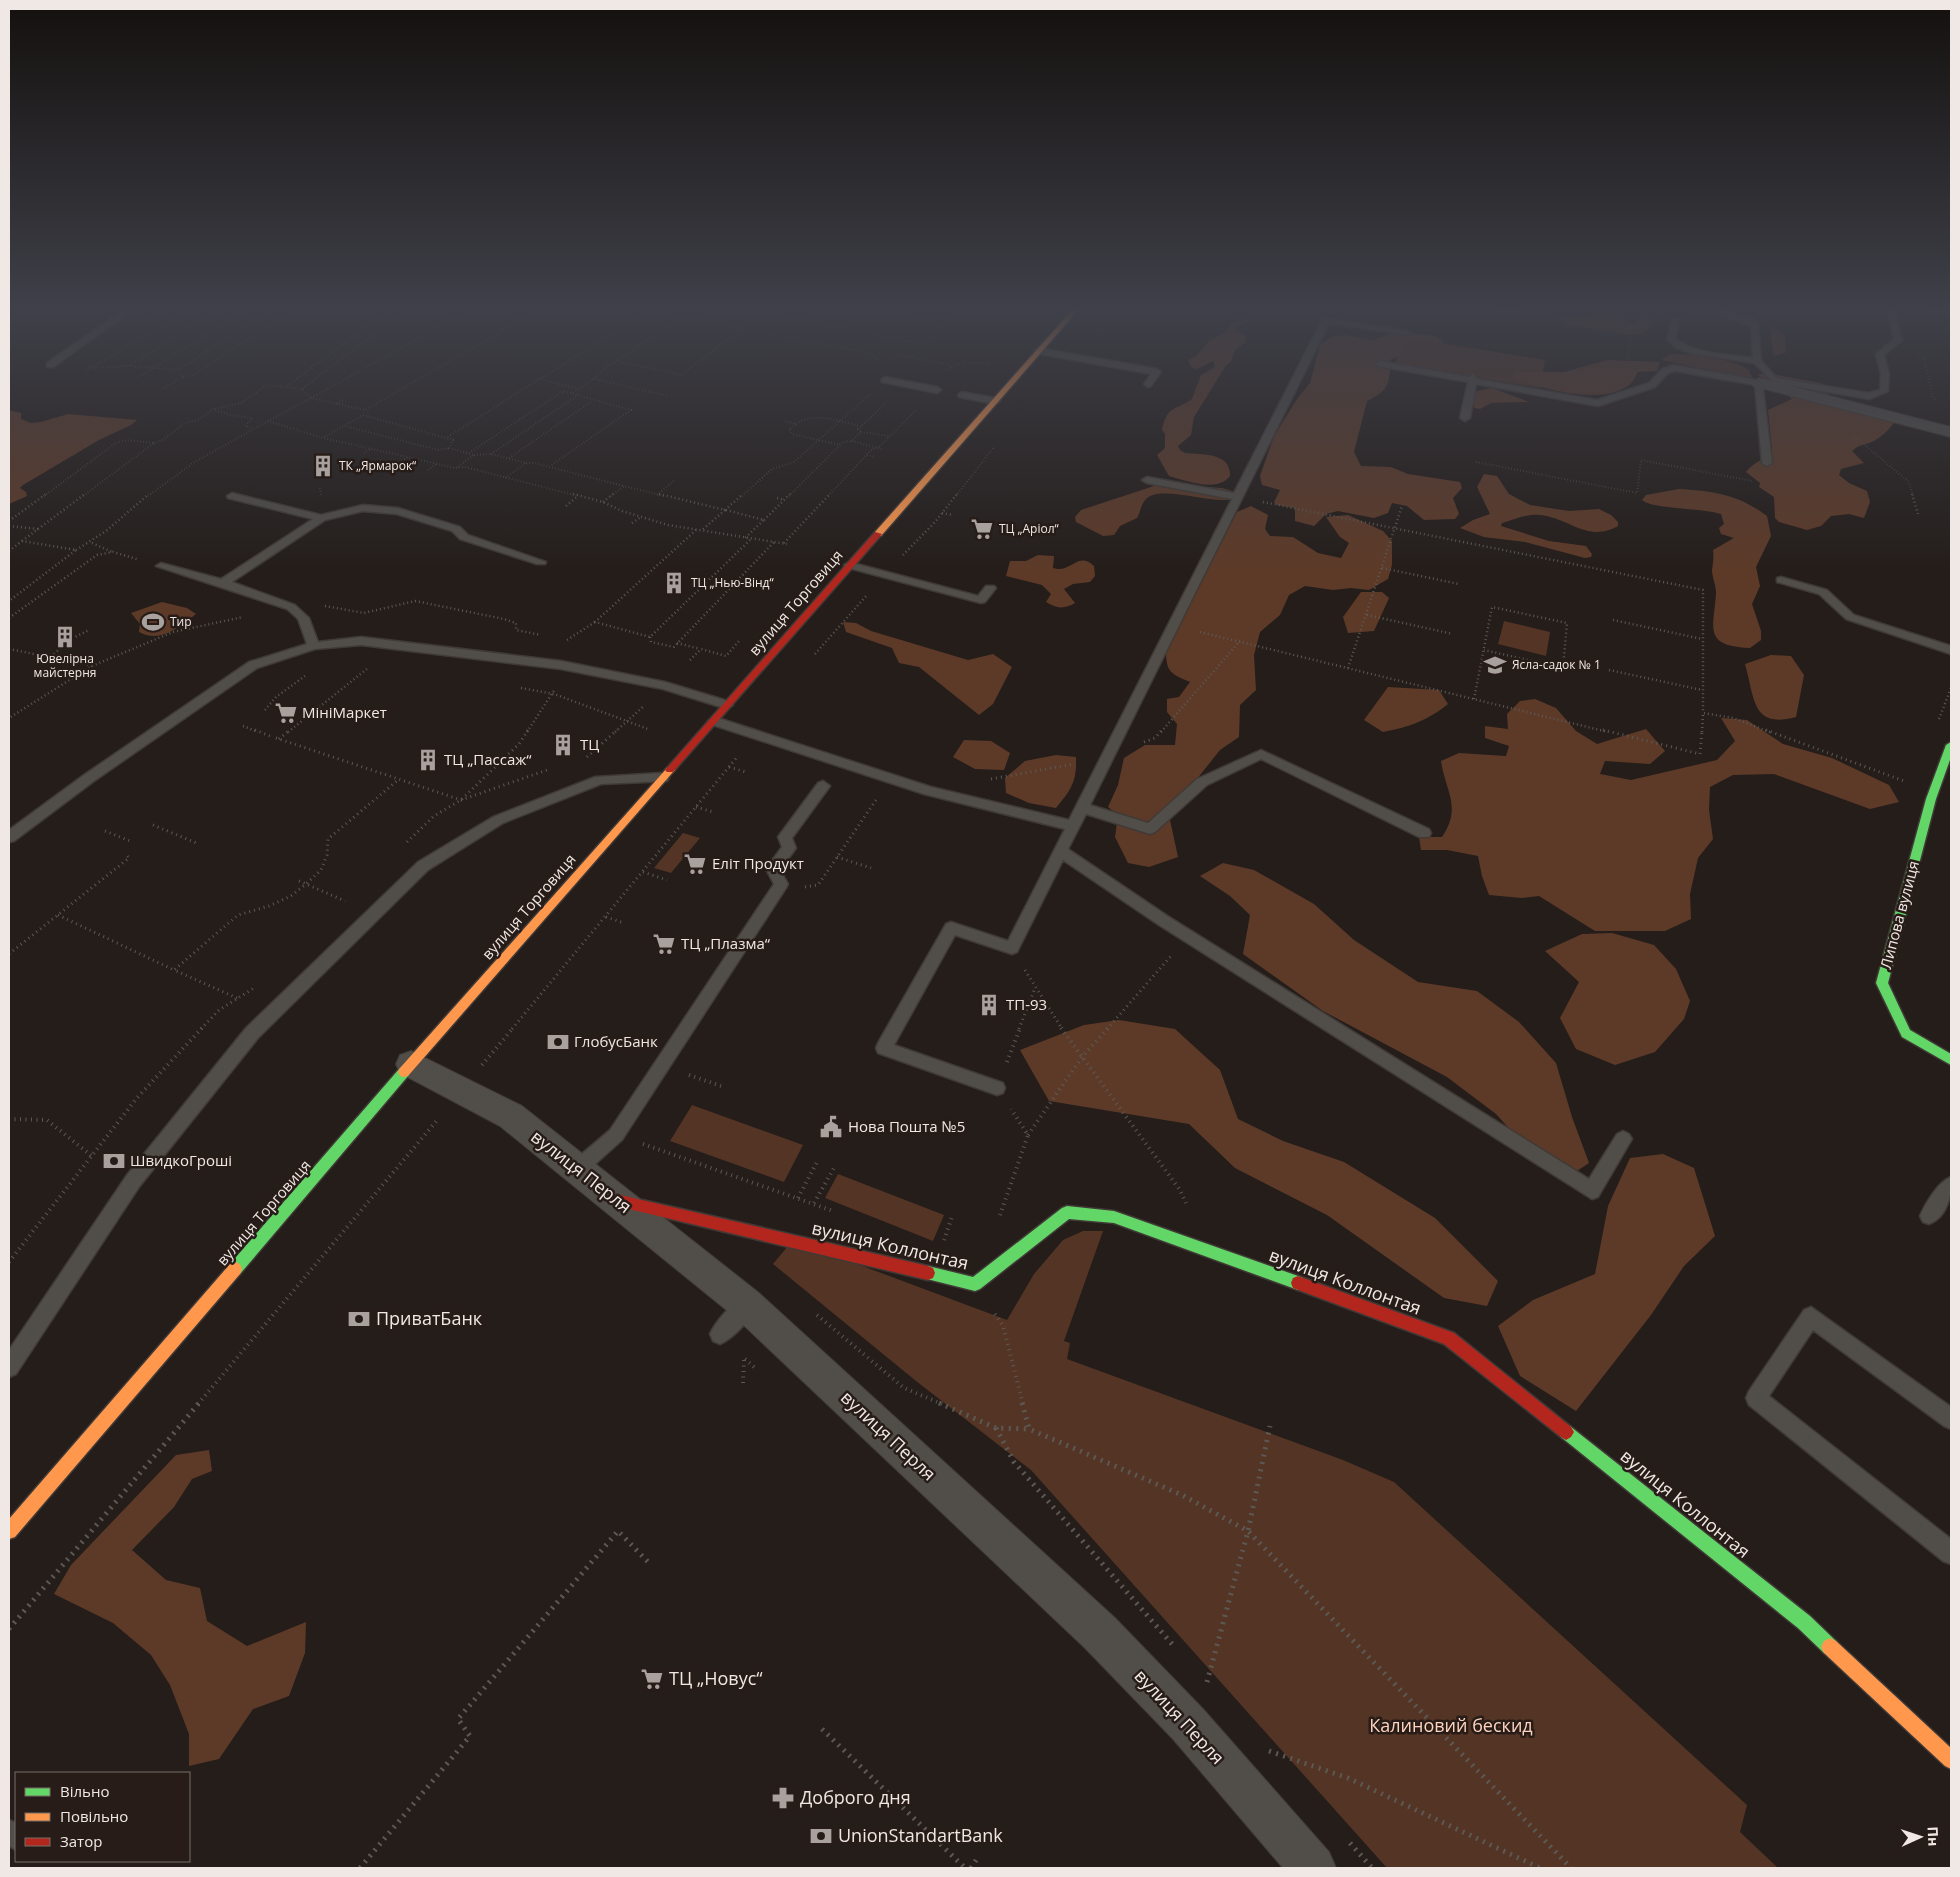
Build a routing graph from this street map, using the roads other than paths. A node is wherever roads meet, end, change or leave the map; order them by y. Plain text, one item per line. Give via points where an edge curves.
1 (965, 396) edge
2 (1000, 396) edge
3 (1288, 396) edge
4 (1469, 396) edge
5 (1565, 396) edge
6 (1618, 396) edge
7 (1760, 396) edge
8 (1808, 396) edge
9 (995, 401) junction
10 (1465, 418) dead end
11 (1951, 432) edge
12 (1767, 463) road end
13 (1147, 480) dead end
14 (232, 496) dead end
15 (1238, 497) junction
16 (321, 518) junction
17 (541, 562) dead end
18 (849, 565) junction
19 (161, 566) road end
20 (1781, 580) dead end
21 (223, 583) junction
22 (990, 588) dead end
23 (314, 646) junction
24 (1951, 650) edge
25 (727, 705) junction
26 (714, 721) junction
27 (1951, 745) edge
28 (662, 778) junction
29 (823, 786) dead end
30 (1083, 808) junction
31 (1074, 826) junction
32 (1424, 833) dead end
33 (9, 838) edge
34 (1061, 851) junction
35 (1951, 1060) edge
36 (411, 1064) junction
37 (996, 1088) road end
38 (1623, 1139) dead end
39 (576, 1170) junction
40 (1951, 1185) edge
41 (616, 1200) junction
42 (1929, 1216) dead end
43 (747, 1305) junction
44 (720, 1334) dead end
45 (9, 1367) edge
46 (1951, 1419) edge
47 (9, 1531) edge
48 (1951, 1554) edge
49 (1951, 1760) edge
50 (1313, 1868) edge

1 - 9 lane
2 - 9 main road, вулиця Торговиця
3 - 15 lane
4 - 10 lane
5 - 6 lane via 1598,402
7 - 12 lane
8 - 11 street
9 - 18 main road, вулиця Торговиця
13 - 15 lane
14 - 16 lane
15 - 30 lane
16 - 17 lane via 363,508 398,511 456,529 464,537
16 - 21 lane
18 - 22 lane via 981,600
18 - 25 main road, вулиця Торговиця
19 - 21 lane
20 - 24 lane via 1823,592 1850,617
21 - 23 lane via 291,607 303,618
23 - 25 lane via 360,641 562,665 665,686
23 - 33 lane via 253,665 88,778
25 - 26 main road, вулиця Торговиця
26 - 28 main road, вулиця Торговиця
26 - 31 lane via 929,791
27 - 35 main road, Липова вулиця via 1933,792 1882,983 1906,1033
28 - 36 main road, вулиця Торговиця
28 - 45 lane via 600,780 498,820 423,866 252,1033 133,1181
29 - 39 lane via 785,837 789,848 774,869 782,884 616,1135
30 - 31 lane
30 - 32 lane via 1150,829 1202,782 1261,754
31 - 34 lane
34 - 37 lane via 1012,948 951,928 884,1048
34 - 38 lane via 1188,936 1592,1191
36 - 39 street, вулиця Перля via 511,1116
36 - 47 main road, вулиця Торговиця
39 - 41 street, вулиця Перля
40 - 42 lane
41 - 43 street, вулиця Перля
41 - 49 main road, вулиця Коллонтая via 975,1284 1067,1212 1114,1217 1449,1338 1804,1622
43 - 44 lane
43 - 50 street, вулиця Перля via 1100,1633 1198,1736
46 - 48 lane via 1811,1317 1756,1398

